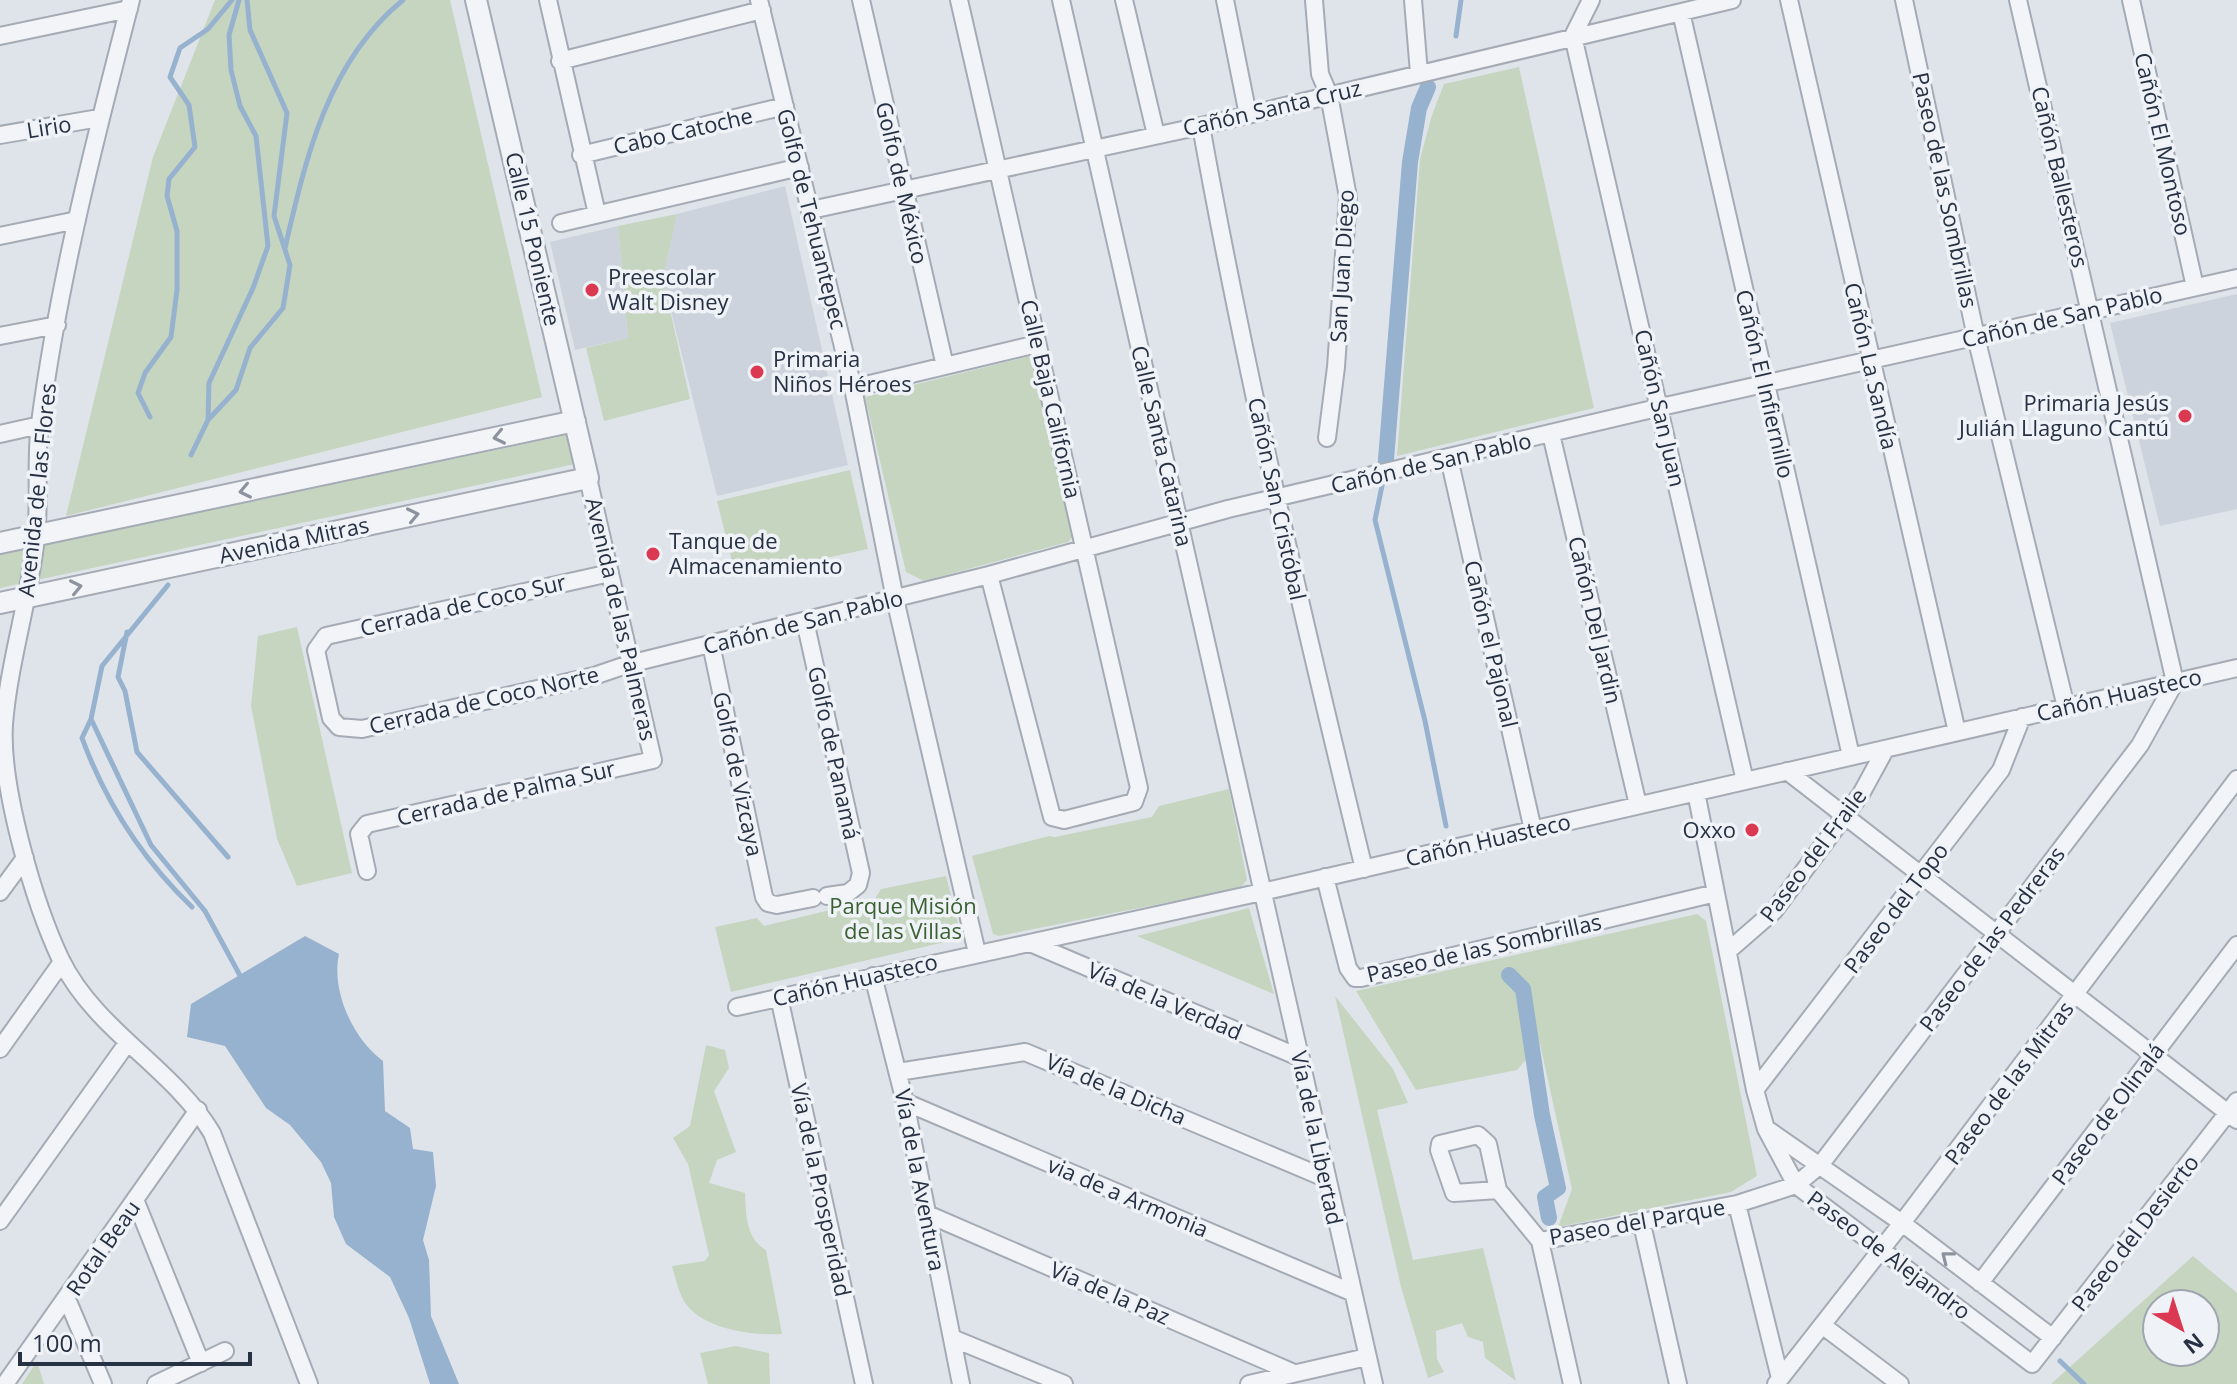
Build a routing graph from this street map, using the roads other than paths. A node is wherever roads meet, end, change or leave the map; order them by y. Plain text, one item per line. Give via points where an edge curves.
1 (476, 0) edge
2 (548, 0) edge
3 (861, 0) edge
4 (959, 0) edge
5 (1061, 0) edge
6 (1124, 0) edge
7 (1225, 0) edge
8 (1314, 0) edge
9 (1413, 0) edge
10 (1591, 0) edge
11 (1732, 0) edge
12 (1789, 0) edge
13 (1904, 0) edge
14 (2018, 0) edge
15 (2131, 0) edge
16 (130, 4) edge
17 (760, 5) edge
18 (1681, 12) junction
19 (0, 36) edge
20 (1573, 36) junction
21 (560, 61) junction
22 (1419, 73) junction
23 (1329, 95) junction
24 (785, 106) junction
25 (1248, 115) junction
26 (99, 118) junction
27 (1201, 126) junction
28 (0, 135) edge
29 (1156, 135) junction
30 (1095, 147) junction
31 (581, 155) junction
32 (800, 167) junction
33 (1000, 167) junction
34 (903, 189) junction
35 (811, 210) junction
36 (597, 214) junction
37 (77, 220) junction
38 (561, 223) dead end
39 (0, 236) edge
40 (2237, 278) edge
41 (2195, 287) junction
42 (2091, 312) junction
43 (57, 325) junction
44 (0, 336) edge
45 (1976, 337) junction
46 (1037, 344) junction
47 (1869, 361) junction
48 (945, 366) junction
49 (1765, 384) junction
50 (853, 388) junction
51 (1661, 407) junction
52 (575, 421) junction
53 (40, 425) junction
54 (0, 434) edge
55 (1551, 434) junction
56 (1327, 438) dead end
57 (1449, 458) junction
58 (588, 478) junction
59 (1278, 499) junction
60 (1180, 521) junction
61 (36, 536) junction
62 (0, 543) edge
63 (1086, 549) junction
64 (610, 573) junction
65 (989, 575) junction
66 (27, 598) junction
67 (895, 599) junction
68 (0, 603) edge
69 (805, 621) junction
70 (711, 644) junction
71 (629, 664) junction
72 (2237, 668) edge
73 (2175, 682) junction
74 (4, 707) edge
75 (2066, 707) junction
76 (2022, 717) junction
77 (339, 727) joint
78 (2, 728) edge
79 (1957, 732) junction
80 (1885, 750) junction
81 (1851, 756) junction
82 (653, 760) joint
83 (1787, 771) junction
84 (2237, 779) edge
85 (1745, 781) junction
86 (1696, 792) junction
87 (1638, 805) junction
88 (1843, 817) junction
89 (1533, 830) junction
90 (25, 858) junction
91 (1364, 869) junction
92 (367, 871) dead end
93 (1919, 876) junction
94 (1325, 877) junction
95 (0, 892) edge
96 (1262, 892) junction
97 (1716, 893) junction
98 (820, 897) joint
99 (1996, 934) junction
100 (1029, 943) junction
101 (2237, 945) edge
102 (1728, 951) junction
103 (977, 953) junction
104 (62, 962) junction
105 (873, 976) junction
106 (2077, 993) junction
107 (779, 997) junction
108 (737, 1007) dead end
109 (128, 1042) junction
110 (0, 1049) edge
111 (2154, 1054) junction
112 (1301, 1058) junction
113 (898, 1072) junction
114 (1755, 1090) junction
115 (905, 1102) junction
116 (198, 1110) junction
117 (2234, 1111) edge
118 (1766, 1129) junction
119 (1821, 1164) junction
120 (1325, 1178) junction
121 (1796, 1185) junction
122 (1498, 1190) dead end
123 (136, 1202) junction
124 (1737, 1204) junction
125 (925, 1213) junction
126 (0, 1221) edge
127 (1902, 1223) junction
128 (1642, 1224) junction
129 (1540, 1241) junction
130 (1882, 1250) junction
131 (1980, 1283) junction
132 (1351, 1292) junction
133 (67, 1299) junction
134 (1822, 1325) junction
135 (952, 1338) junction
136 (2053, 1338) junction
137 (225, 1351) dead end
138 (1367, 1357) junction
139 (201, 1363) junction
140 (2033, 1364) joint
141 (1294, 1373) junction
142 (1778, 1381) edge
143 (1573, 1383) edge
144 (5, 1384) edge
145 (103, 1384) edge
146 (156, 1384) edge
147 (309, 1384) edge
148 (864, 1384) edge
149 (961, 1384) edge
150 (1064, 1384) edge
151 (1249, 1384) edge
152 (1374, 1384) edge
153 (1678, 1384) edge
154 (1900, 1384) edge

1 - 52 street, Calle 15 Poniente
2 - 21 street
3 - 34 street, Golfo de México
4 - 33 street, Calle Baja California
5 - 30 street, Calle Santa Catarina
6 - 29 street
7 - 25 street
8 - 23 street, San Juan Diego via 1320,74
9 - 22 street
10 - 20 street
11 - 18 street, Cañón Santa Cruz
12 - 47 street, Cañón La Sandía
13 - 45 street, Paseo de las Sombrillas
14 - 42 street, Cañón Ballesteros
15 - 41 street, Cañón El Montoso
16 - 19 street
16 - 26 street, Avenida de las Flores
17 - 21 street
17 - 24 street, Golfo de Tehuantepec
18 - 20 street, Cañón Santa Cruz
18 - 49 street, Cañón El Infiernillo
20 - 22 street, Cañón Santa Cruz
20 - 51 street, Cañón San Juan
21 - 31 street
22 - 23 street, Cañón Santa Cruz
23 - 25 street, Cañón Santa Cruz
23 - 56 street, San Juan Diego via 1348,207
24 - 31 street, Cabo Catoche
24 - 32 street, Golfo de Tehuantepec
25 - 27 street, Cañón Santa Cruz
26 - 28 street, Lirio
26 - 37 street, Avenida de las Flores
27 - 29 street, Cañón Santa Cruz
27 - 59 street, Cañón San Cristóbal via 1234,306
29 - 30 street, Cañón Santa Cruz
30 - 33 street, Cañón Santa Cruz
30 - 60 street, Calle Santa Catarina
31 - 36 street
32 - 35 street, Golfo de Tehuantepec
32 - 36 street
33 - 34 street, Cañón Santa Cruz
33 - 46 street, Calle Baja California
34 - 35 street, Cañón Santa Cruz
34 - 48 street, Golfo de México
35 - 50 street, Golfo de Tehuantepec
36 - 38 street
37 - 39 street
37 - 43 street, Avenida de las Flores
40 - 41 street, Cañón de San Pablo
41 - 42 street, Cañón de San Pablo
42 - 45 street, Cañón de San Pablo
42 - 73 street, Cañón Ballesteros
43 - 44 street
43 - 53 street, Avenida de las Flores
45 - 47 street, Cañón de San Pablo
45 - 75 street, Paseo de las Sombrillas
46 - 48 street
46 - 63 street, Calle Baja California
47 - 49 street, Cañón de San Pablo
47 - 79 street, Cañón La Sandía
48 - 50 street
49 - 51 street, Cañón de San Pablo
49 - 81 street, Cañón El Infiernillo
50 - 67 street, Golfo de Tehuantepec
51 - 55 street, Cañón de San Pablo
51 - 85 street, Cañón San Juan
52 - 58 street, Calle 15 Poniente
52 -> 61 street
53 - 54 street
53 - 61 street, Avenida de las Flores
55 - 57 street, Cañón de San Pablo
55 - 87 street, Cañón Del Jardin
57 - 59 street, Cañón de San Pablo
57 - 89 street, Cañón el Pajonal
58 - 64 street, Avenida de las Palmeras
66 -> 58 street, Avenida Mitras
59 - 60 street, Cañón de San Pablo
59 - 91 street, Cañón San Cristóbal
60 - 63 street, Cañón de San Pablo
60 - 96 street, Calle Santa Catarina
61 - 62 street
61 - 66 street, Avenida de las Flores
63 - 65 street, Cañón de San Pablo
63 - 65 street, Calle Baja California via 1139,788 1138,798 1129,805 1064,820 1052,817
64 - 71 street, Avenida de las Palmeras
64 - 77 street, Cerrada de Coco Sur via 326,636 316,650 328,708
65 - 67 street, Cañón de San Pablo
66 - 68 street, Avenida Mitras
66 - 74 street, Avenida de las Flores
67 - 69 street, Cañón de San Pablo
67 - 103 street, Golfo de Tehuantepec
69 - 70 street, Cañón de San Pablo
69 - 98 street, Golfo de Panamá via 861,873 858,885 848,893
70 - 71 street, Cañón de San Pablo
70 - 98 street, Golfo de Vizcaya via 768,903
71 - 77 street, Cerrada de Coco Norte via 362,729
71 - 82 street, Avenida de las Palmeras
72 - 73 street, Cañón Huasteco
73 - 75 street, Cañón Huasteco
73 - 99 street, Paseo de las Pedreras via 2140,745
74 - 78 street, Avenida de las Flores
75 - 76 street, Cañón Huasteco
76 - 79 street, Cañón Huasteco
76 - 93 street, Paseo del Topo via 2001,770
78 - 90 street, Avenida de las Flores via 11,804
79 - 80 street, Cañón Huasteco
80 - 81 street, Cañón Huasteco
80 - 88 street, Paseo del Fraile
81 - 83 street, Cañón Huasteco
82 - 92 street, Cerrada de Palma Sur via 367,824 359,834
83 - 85 street, Cañón Huasteco
83 - 88 street
84 - 106 street, Paseo de las Mitras
85 - 86 street, Cañón Huasteco
86 - 87 street, Cañón Huasteco
86 - 97 street, Paseo de Alejandro
87 - 89 street, Cañón Huasteco
88 - 93 street
88 - 102 street, Paseo del Fraile via 1774,911
89 - 91 street, Cañón Huasteco
90 - 95 street
90 - 104 street, Avenida de las Flores
91 - 94 street, Cañón Huasteco
93 - 99 street
93 - 114 street, Paseo del Topo
94 - 96 street, Cañón Huasteco
94 - 97 street, Paseo de las Sombrillas via 1355,978
96 - 100 street, Cañón Huasteco
96 - 112 street, Vía de la Libertad
97 - 102 street, Paseo de Alejandro
99 - 106 street
99 - 119 street, Paseo de las Pedreras
100 - 103 street, Cañón Huasteco
100 - 112 street, Vía de la Verdad
101 - 111 street, Paseo de Olinalá
102 - 114 street, Paseo de Alejandro
103 - 105 street, Cañón Huasteco
104 - 109 street, Avenida de las Flores
104 - 110 street
105 - 107 street, Cañón Huasteco
105 - 113 street, Vía de la Aventura
106 - 111 street
106 - 127 street, Paseo de las Mitras
107 - 108 street, Cañón Huasteco
107 - 148 street, Vía de la Prosperidad
109 - 116 street, Avenida de las Flores
109 - 126 street
111 - 117 street
111 - 131 street, Paseo de Olinalá
112 - 120 street, Vía de la Libertad
113 - 115 street, Vía de la Aventura
113 - 120 street, Vía de la Dicha via 1025,1052
114 - 118 street, Paseo de Alejandro
115 - 125 street, Vía de la Aventura
115 - 132 street, via de a Armonia
116 - 123 street, Rotal Beau
116 - 147 street, Avenida de las Flores via 227,1168
117 - 136 street, Paseo del Desierto
118 - 119 street, Paseo de Alejandro
118 - 121 street, Paseo de Alejandro
119 - 121 street, Paseo de las Pedreras
119 - 127 street, Paseo de Alejandro
120 - 132 street, Vía de la Libertad
121 - 124 street, Paseo del Parque
121 - 130 street, Paseo de Alejandro
122 - 129 street, Paseo del Parque
123 - 133 street, Rotal Beau
123 - 139 street
124 - 128 street, Paseo del Parque
124 - 142 street
125 - 135 street, Vía de la Aventura
125 - 141 street, Vía de la Paz
127 - 130 street, Paseo de las Mitras
131 -> 127 street, Paseo de Alejandro
128 - 129 street, Paseo del Parque
128 - 153 street
129 - 143 street
130 - 134 street, Paseo de las Mitras
130 - 140 street, Paseo de Alejandro
131 - 136 street, Paseo de Alejandro
132 - 138 street, Vía de la Libertad
133 - 144 street, Rotal Beau
133 - 145 street
134 - 142 street, Paseo de las Mitras
134 - 154 street
135 - 149 street, Vía de la Aventura
135 - 150 street
136 - 140 street, Paseo del Desierto
137 - 139 street
138 - 141 street
138 - 152 street, Vía de la Libertad
139 - 146 street
141 - 151 street

